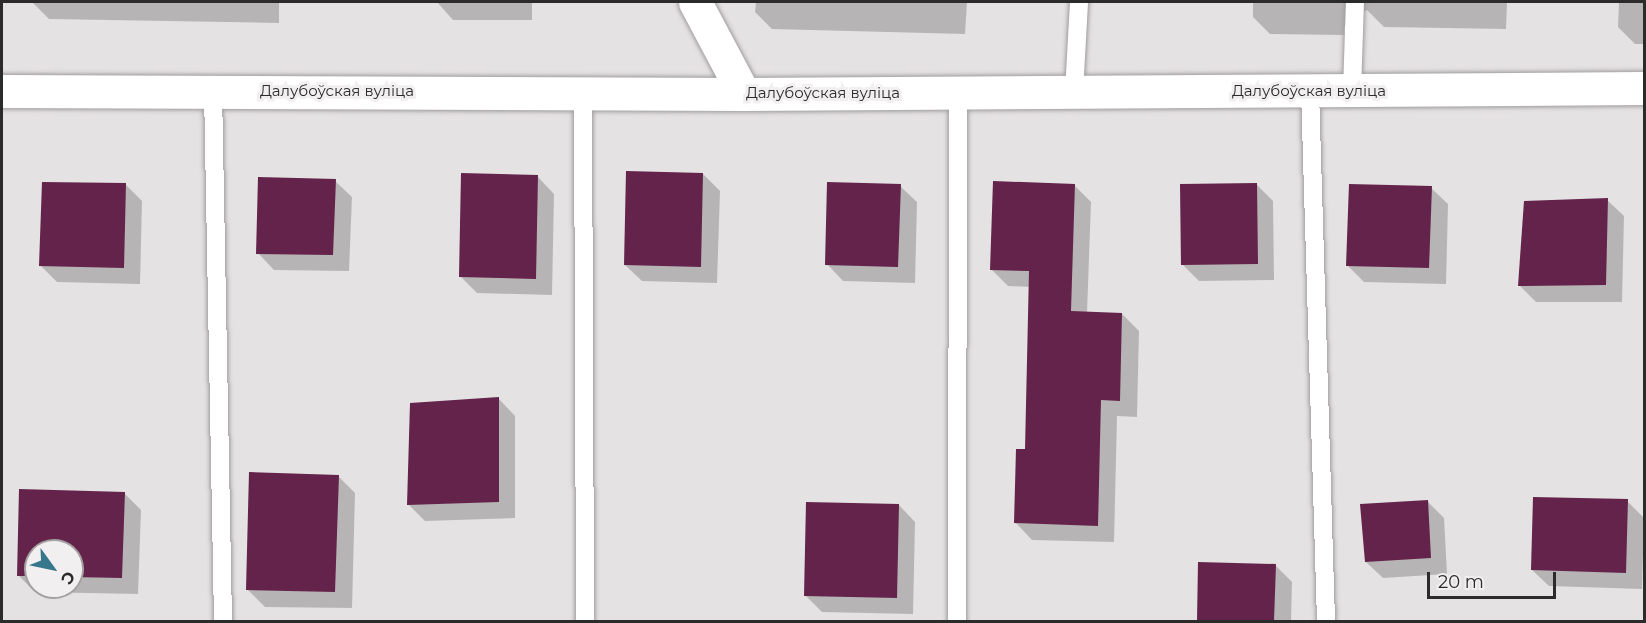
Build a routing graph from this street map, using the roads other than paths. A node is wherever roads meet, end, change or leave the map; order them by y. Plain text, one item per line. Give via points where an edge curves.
1 (695, 2) edge
2 (1079, 2) edge
3 (1355, 2) edge
4 (1644, 88) edge
5 (213, 90) junction
6 (2, 91) edge
7 (1311, 91) junction
8 (1352, 91) junction
9 (1074, 92) junction
10 (583, 93) junction
11 (958, 93) junction
12 (744, 94) junction
13 (1326, 620) dead end
14 (223, 621) edge
15 (585, 621) edge
16 (957, 621) edge

1 - 12 street
2 - 9 lane
3 - 8 lane
4 - 8 street, Далубоўская вуліца
5 - 6 street, Далубоўская вуліца
5 - 10 street, Далубоўская вуліца
5 - 14 lane
7 - 8 street, Далубоўская вуліца
7 - 9 street, Далубоўская вуліца
7 - 13 lane
9 - 11 street, Далубоўская вуліца
10 - 12 street, Далубоўская вуліца
10 - 15 lane
11 - 12 street, Далубоўская вуліца
11 - 16 lane

